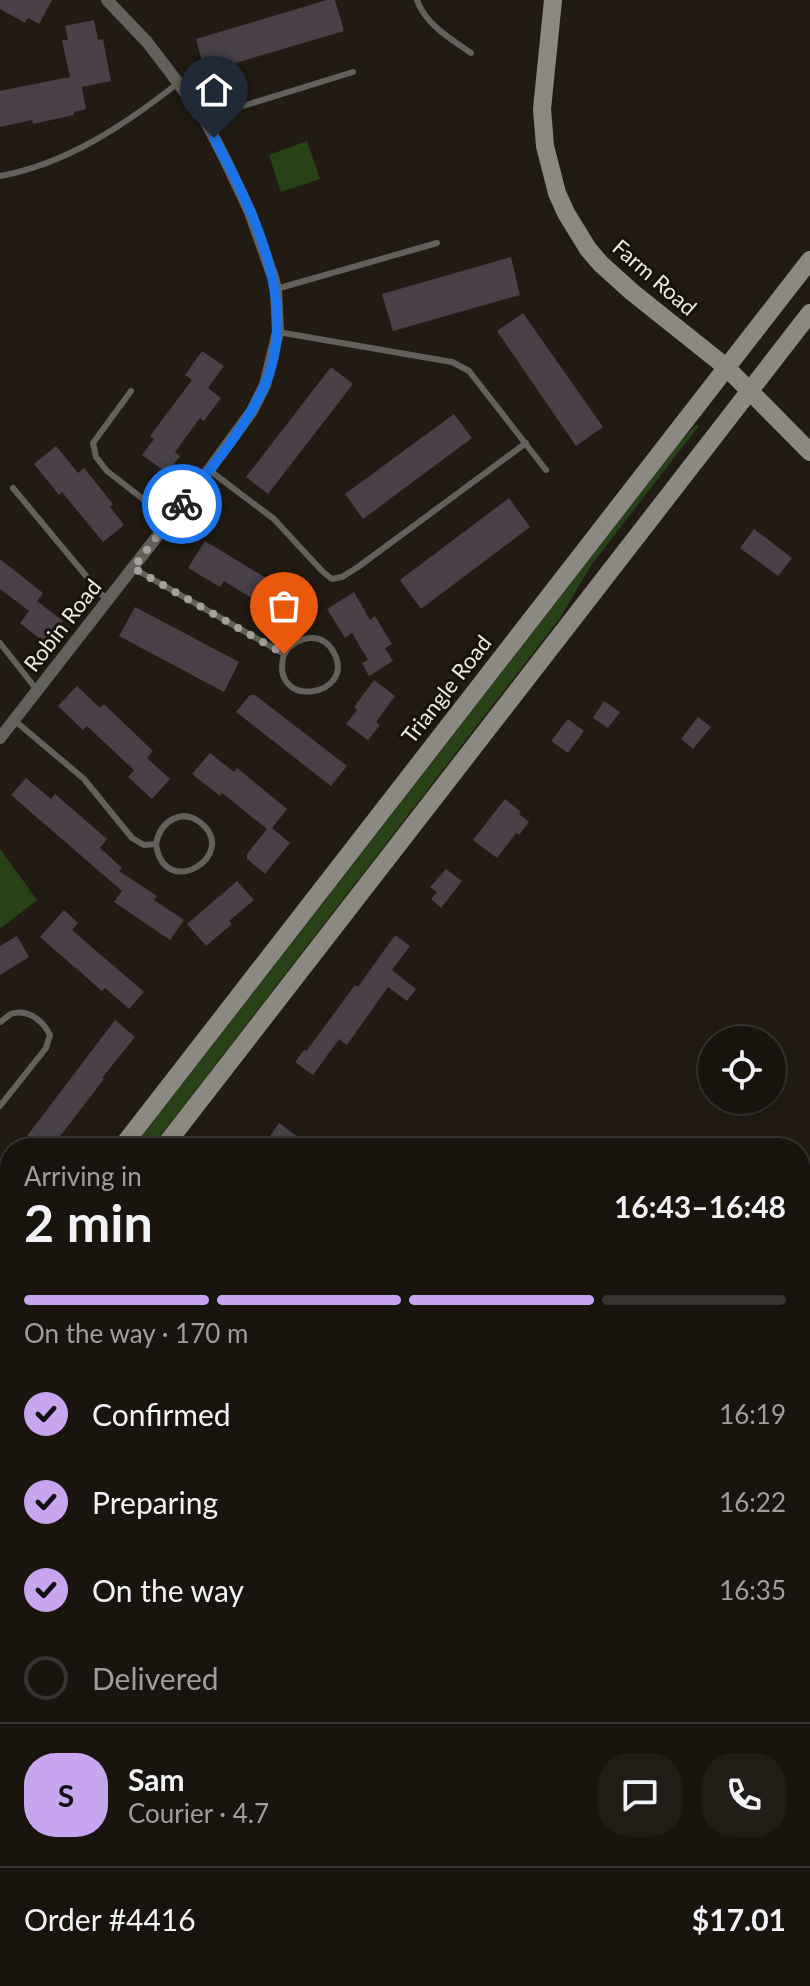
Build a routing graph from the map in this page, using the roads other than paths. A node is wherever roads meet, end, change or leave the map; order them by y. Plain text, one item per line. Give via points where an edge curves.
1 (107, 0) edge
2 (417, 0) edge
3 (553, 0) edge
4 (471, 53) dead end
5 (353, 72) dead end
6 (178, 83) junction
7 (204, 118) junction
8 (0, 176) edge
9 (437, 243) dead end
10 (810, 260) edge
11 (276, 289) junction
12 (810, 313) edge
13 (278, 332) junction
14 (726, 367) junction
15 (131, 391) dead end
16 (749, 391) junction
17 (526, 443) junction
18 (810, 452) edge
19 (209, 470) junction
20 (546, 470) dead end
21 (13, 488) dead end
22 (170, 520) junction
23 (133, 568) junction
24 (107, 601) junction
25 (0, 643) edge
26 (284, 654) junction
27 (37, 690) junction
28 (14, 720) junction
29 (0, 738) edge
30 (156, 844) junction
31 (0, 1022) edge
32 (0, 1106) edge
33 (129, 1138) edge
34 (171, 1138) edge

1 - 6 street, Robin Road
2 - 4 lane via 435,26
3 - 14 street, Farm Road via 542,109 545,146 561,203 601,264
5 - 7 lane
6 - 7 street, Robin Road
6 - 8 lane via 93,142 56,160
7 - 11 street, Robin Road via 250,212
9 - 11 lane
10 - 14 street, Triangle Road
11 - 13 street, Robin Road
12 - 16 street
13 - 17 lane via 452,362 469,371
13 - 19 street, Robin Road via 265,385 252,411
14 - 16 street, Farm Road
14 - 33 street, Triangle Road
15 - 22 lane via 93,443 96,457
16 - 18 street, Farm Road
16 - 34 street
17 - 19 lane via 358,567 332,579 274,519
17 - 20 lane
19 - 22 street, Robin Road
21 - 24 lane
22 - 23 street, Robin Road
23 - 24 street, Robin Road
23 - 26 lane
24 - 27 street, Robin Road
25 - 27 lane
26 - 26 lane via 296,641 321,640 337,661 333,679 313,693 297,690 285,679
27 - 28 street, Robin Road
28 - 29 street, Robin Road
28 - 30 lane via 84,779 132,838
30 - 30 lane via 163,826 179,817 205,826 212,844 207,860 184,872 161,861
31 - 32 lane via 25,1013 44,1024 50,1035 46,1048

